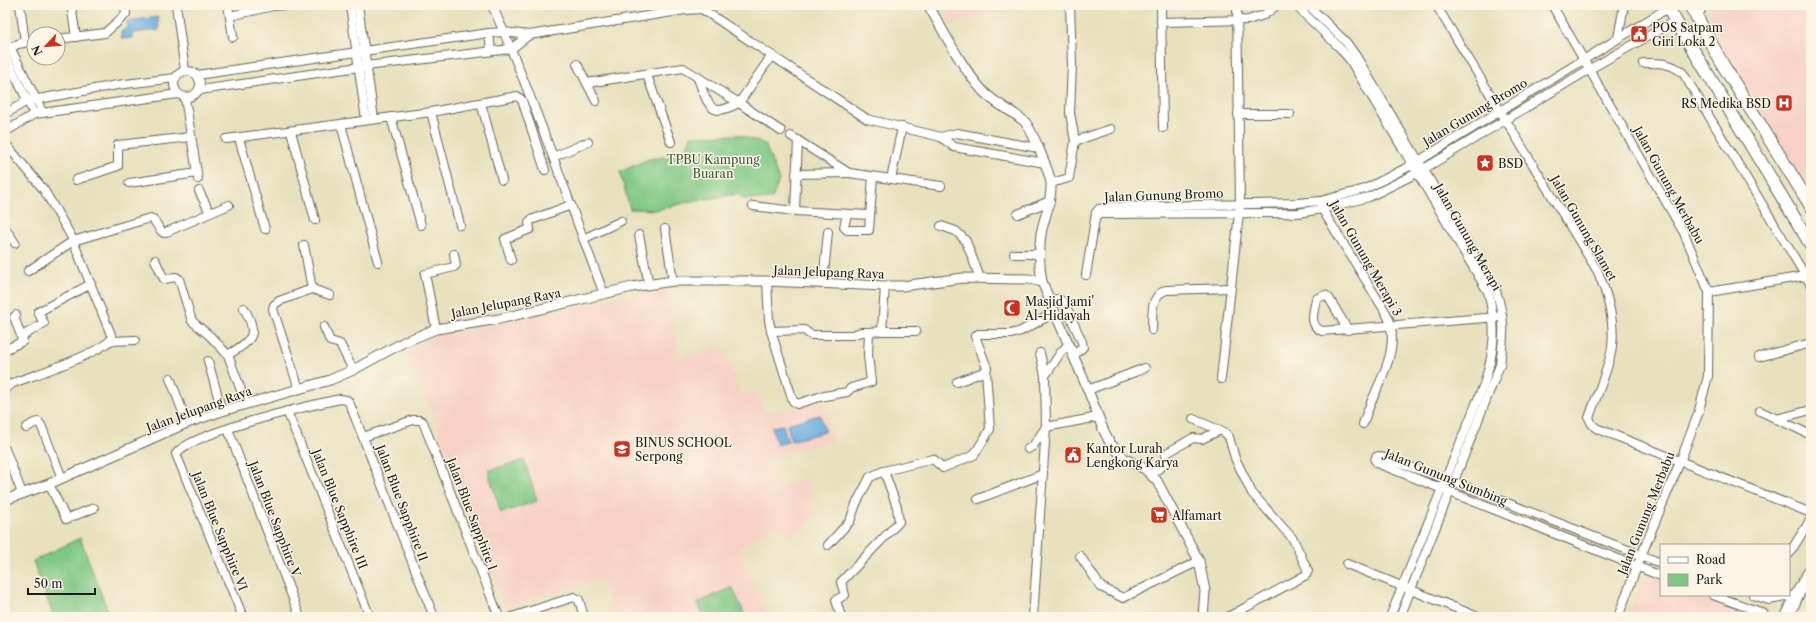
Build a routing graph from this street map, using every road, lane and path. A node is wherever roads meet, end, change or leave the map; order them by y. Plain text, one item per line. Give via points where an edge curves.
1 (20, 5) edge
2 (71, 5) edge
3 (125, 5) edge
4 (176, 5) edge
5 (228, 5) edge
6 (273, 5) edge
7 (284, 5) edge
8 (350, 5) edge
9 (358, 5) edge
10 (928, 5) edge
11 (1070, 5) edge
12 (1161, 5) edge
13 (1238, 5) edge
14 (1277, 5) edge
15 (1295, 5) edge
16 (1308, 5) edge
17 (1436, 5) edge
18 (1552, 5) edge
19 (1624, 5) edge
20 (1690, 5) edge
21 (1703, 5) edge
22 (495, 6) edge
23 (702, 7) edge
24 (1667, 7) edge
25 (230, 16) junction
26 (1697, 19) junction
27 (1237, 20) junction
28 (1675, 21) junction
29 (1161, 22) junction
30 (504, 32) junction
31 (489, 33) junction
32 (529, 35) junction
33 (76, 37) junction
34 (233, 37) dead end
35 (66, 38) edge
36 (1618, 38) junction
37 (25, 42) joint
38 (8, 48) edge
39 (511, 49) junction
40 (491, 51) junction
41 (360, 52) junction
42 (770, 54) junction
43 (5, 55) edge
44 (1585, 60) junction
45 (1644, 63) dead end
46 (577, 64) dead end
47 (362, 67) junction
48 (1590, 69) junction
49 (185, 71) junction
50 (197, 75) junction
51 (646, 75) junction
52 (697, 76) junction
53 (176, 78) junction
54 (587, 83) junction
55 (200, 90) junction
56 (182, 96) junction
57 (36, 99) junction
58 (27, 101) junction
59 (596, 102) dead end
60 (737, 103) junction
61 (481, 104) junction
62 (1500, 111) junction
63 (431, 112) junction
64 (5, 114) edge
65 (38, 114) junction
66 (1238, 114) junction
67 (1290, 114) dead end
68 (391, 117) junction
69 (1506, 119) junction
70 (370, 120) junction
71 (341, 124) junction
72 (902, 127) junction
73 (1163, 128) dead end
74 (1112, 129) dead end
75 (291, 131) junction
76 (781, 131) dead end
77 (5, 132) edge
78 (191, 137) junction
79 (941, 137) junction
80 (978, 137) junction
81 (239, 138) junction
82 (226, 139) dead end
83 (1075, 141) junction
84 (588, 142) dead end
85 (671, 142) dead end
86 (5, 143) edge
87 (1038, 148) junction
88 (975, 150) junction
89 (553, 157) junction
90 (1045, 163) junction
91 (1415, 163) junction
92 (545, 170) dead end
93 (1420, 171) junction
94 (849, 173) junction
95 (796, 174) junction
96 (873, 177) junction
97 (891, 179) junction
98 (76, 180) dead end
99 (502, 180) dead end
100 (129, 183) dead end
101 (1051, 183) junction
102 (941, 186) dead end
103 (199, 191) dead end
104 (1050, 201) junction
105 (1240, 204) junction
106 (229, 205) dead end
107 (571, 205) junction
108 (1321, 205) junction
109 (753, 206) dead end
110 (1811, 206) edge
111 (794, 211) junction
112 (210, 213) junction
113 (1096, 213) junction
114 (1239, 213) junction
115 (847, 214) junction
116 (1018, 214) dead end
117 (869, 215) junction
118 (315, 220) dead end
119 (621, 221) dead end
120 (421, 225) dead end
121 (460, 225) dead end
122 (941, 226) dead end
123 (5, 228) edge
124 (265, 229) dead end
125 (665, 229) dead end
126 (828, 232) dead end
127 (639, 235) dead end
128 (583, 239) junction
129 (73, 241) junction
130 (15, 242) dead end
131 (304, 245) dead end
132 (1811, 245) edge
133 (454, 254) dead end
134 (1014, 254) dead end
135 (1040, 254) junction
136 (155, 260) dead end
137 (510, 260) dead end
138 (378, 262) dead end
139 (28, 271) dead end
140 (1086, 275) dead end
141 (1805, 276) junction
142 (980, 278) junction
143 (673, 281) junction
144 (767, 281) junction
145 (1042, 282) junction
146 (822, 283) junction
147 (91, 284) junction
148 (649, 285) junction
149 (885, 286) junction
150 (1811, 286) edge
151 (1231, 288) junction
152 (312, 289) junction
153 (1709, 292) junction
154 (604, 294) junction
155 (330, 295) dead end
156 (1049, 301) junction
157 (244, 308) dead end
158 (1054, 313) junction
159 (16, 316) dead end
160 (1503, 317) junction
161 (1494, 318) junction
162 (1392, 326) junction
163 (324, 327) dead end
164 (436, 329) junction
165 (1152, 330) dead end
166 (1348, 330) junction
167 (771, 331) junction
168 (882, 331) junction
169 (916, 331) dead end
170 (868, 332) junction
171 (21, 336) junction
172 (135, 340) dead end
173 (111, 341) junction
174 (1811, 343) edge
175 (1068, 345) junction
176 (5, 350) edge
177 (1040, 353) dead end
178 (228, 356) junction
179 (1073, 356) junction
180 (1759, 357) dead end
181 (208, 361) dead end
182 (1145, 368) dead end
183 (353, 370) junction
184 (986, 371) junction
185 (1045, 376) junction
186 (170, 378) dead end
187 (1221, 379) dead end
188 (958, 382) dead end
189 (299, 388) junction
190 (5, 389) edge
191 (1088, 390) junction
192 (246, 404) junction
193 (287, 410) junction
194 (1811, 410) edge
195 (222, 411) junction
196 (1760, 411) dead end
197 (1098, 417) junction
198 (1776, 418) junction
199 (1193, 419) dead end
200 (187, 423) junction
201 (1363, 424) dead end
202 (26, 428) dead end
203 (1046, 428) junction
204 (228, 429) junction
205 (1220, 430) junction
206 (1811, 435) edge
207 (363, 437) junction
208 (5, 449) edge
209 (1028, 449) dead end
210 (1680, 462) junction
211 (884, 471) junction
212 (1042, 474) junction
213 (1151, 474) junction
214 (62, 478) junction
215 (1446, 479) junction
216 (1454, 482) junction
217 (49, 484) junction
218 (1442, 488) junction
219 (1451, 491) junction
220 (22, 493) junction
221 (978, 499) dead end
222 (5, 500) edge
223 (94, 508) dead end
224 (1811, 513) edge
225 (1811, 519) edge
226 (828, 545) dead end
227 (1790, 552) edge
228 (1080, 556) dead end
229 (1641, 556) junction
230 (1199, 561) junction
231 (1660, 563) edge
232 (1347, 564) dead end
233 (1636, 568) junction
234 (1811, 570) edge
235 (1660, 576) edge
236 (1402, 587) junction
237 (1411, 591) junction
238 (1797, 595) junction
239 (1715, 596) edge
240 (1757, 596) edge
241 (530, 614) edge
242 (243, 617) edge
243 (300, 617) edge
244 (370, 617) edge
245 (434, 617) edge
246 (499, 617) edge
247 (512, 617) edge
248 (584, 617) edge
249 (841, 617) edge
250 (1033, 617) edge
251 (1203, 617) edge
252 (1228, 617) edge
253 (1390, 617) edge
254 (1400, 617) edge
255 (1478, 617) edge
256 (1618, 617) edge
257 (1766, 617) edge
258 (1787, 617) edge

1 - 37 street
2 - 33 street
3 - 33 street via 126,14 109,30 101,34
4 - 49 street
5 - 25 street
6 - 7 street
6 - 25 street
8 - 41 street
9 - 41 street
10 - 87 street via 982,90 1026,123
11 - 83 street via 1070,113
12 - 29 street
13 - 27 street
14 - 27 street via 1264,15 1248,20
15 - 91 street via 1350,60
16 - 91 street via 1346,42
17 - 62 street, Jalan Gunung Slamet
18 - 44 street, Jalan Gunung Merbabu
19 - 36 street
20 - 26 main road
21 - 26 street
22 - 30 street
23 - 32 street
23 - 42 street
24 - 28 main road
24 - 36 street, Jalan Gunung Bromo
25 - 34 street
26 - 110 main road
27 - 29 street
27 - 66 street
28 - 48 street, Jalan Gunung Bromo
28 - 132 main road
29 - 73 street
30 - 31 street
30 - 32 street
30 - 39 street
31 - 40 street
31 - 41 street
32 - 39 street
33 - 35 street
36 - 44 street, Jalan Gunung Bromo
37 - 38 street
38 - 57 street
39 - 40 street
39 - 89 street
40 - 47 street
41 - 47 street
41 - 50 street
42 - 60 street
42 - 72 street via 867,119
43 - 58 street
44 - 48 street, Jalan Gunung Merbabu
44 - 62 street, Jalan Gunung Bromo
45 - 141 street via 1667,63 1683,73
46 - 54 street
47 - 55 street
47 - 70 street
48 - 69 street, Jalan Gunung Bromo
48 - 153 street, Jalan Gunung Merbabu via 1684,233
49 - 50 street
49 - 53 street
50 - 55 street via 201,82
51 - 52 street via 683,68
51 - 54 street
51 - 85 street
52 - 60 street
52 - 60 street via 712,108 717,110
53 - 56 street via 174,86
53 - 57 street
54 - 59 street
55 - 56 street via 194,96
56 - 65 street
56 - 78 street
57 - 58 street
57 - 65 street
58 - 64 street
58 - 65 street
60 - 76 street
61 - 63 street
61 - 92 street via 517,96 521,99
61 - 99 street
62 - 69 street, Jalan Gunung Slamet
62 - 91 street, Jalan Gunung Bromo
63 - 68 street
63 - 121 street
65 - 77 street
66 - 67 street
66 - 105 street
68 - 70 street
68 - 120 street
69 - 93 street, Jalan Gunung Bromo
69 - 210 street, Jalan Gunung Slamet via 1598,272 1607,294 1612,348 1589,418 1592,424 1596,428
70 - 71 street
71 - 75 street
71 - 138 street
72 - 79 street
72 - 97 street
74 - 83 street
75 - 81 street
75 - 118 street
78 - 98 street via 118,145 118,166
78 - 100 street via 197,176
79 - 80 street via 957,133
79 - 88 street via 954,147
80 - 87 street
80 - 88 street
81 - 82 street
81 - 124 street
83 - 101 street via 1069,178
84 - 89 street
86 - 129 street via 44,190
87 - 90 street
88 - 90 street
89 - 107 street
90 - 101 street
91 - 93 street, Jalan Gunung Merapi
91 - 108 street, Jalan Gunung Bromo via 1365,189
93 - 108 street, Jalan Gunung Bromo via 1369,197
93 - 160 street, Jalan Gunung Merapi via 1496,291
93 - 161 street, Jalan Gunung Merapi via 1488,292
94 - 95 street
94 - 95 street via 795,138
94 - 96 street
95 - 111 street
96 - 97 street
96 - 117 street
97 - 102 street
101 - 104 street
103 - 112 street
104 - 116 street
104 - 135 street via 1041,233
105 - 108 street, Jalan Gunung Bromo
105 - 113 street, Jalan Gunung Bromo via 1110,207 1099,209
105 - 114 street
106 - 112 street
107 - 128 street
107 - 137 street via 531,220 530,229 506,238
108 - 114 street, Jalan Gunung Bromo via 1298,213
108 - 162 street, Jalan Gunung Merapi 3
109 - 111 street
111 - 115 street
112 - 129 street via 164,233 150,218
113 - 114 street, Jalan Gunung Bromo
113 - 140 street
114 - 151 street
115 - 117 street
115 - 117 street via 844,227 847,230 868,231
119 - 128 street
122 - 142 street via 956,231 966,241
123 - 130 street
125 - 143 street
126 - 146 street
127 - 148 street
128 - 154 street
129 - 139 street
129 - 147 street
131 - 152 street
133 - 164 street via 454,267 425,274
134 - 135 street
135 - 145 street
136 - 178 street via 164,279 179,279 192,321
141 - 150 street
141 - 153 street
142 - 145 street, Jalan Jelupang Raya via 1029,279
142 - 149 street, Jalan Jelupang Raya
143 - 144 street, Jalan Jelupang Raya
143 - 148 street, Jalan Jelupang Raya
144 - 146 street, Jalan Jelupang Raya
144 - 167 street
145 - 156 street
146 - 149 street, Jalan Jelupang Raya
147 - 171 street via 38,312 44,323
147 - 173 street via 112,337
148 - 154 street, Jalan Jelupang Raya
149 - 168 street
151 - 165 street via 1166,290 1159,293 1155,298
151 - 187 street
152 - 155 street
152 - 189 street via 279,301 273,309
153 - 210 street, Jalan Gunung Merbabu via 1708,376 1698,414
154 - 164 street, Jalan Jelupang Raya via 499,319
156 - 158 street
156 - 179 street via 1064,302 1082,342 1083,347
157 - 178 street via 252,322 251,336
158 - 175 street
158 - 184 street via 1011,334 975,336
159 - 171 street via 14,317
160 - 161 street, Jalan Gunung Merapi 3
160 - 216 street, Jalan Gunung Merapi via 1500,365
161 - 162 street, Jalan Gunung Merapi 3
161 - 215 street, Jalan Gunung Merapi via 1492,361
162 - 166 street, Jalan Gunung Merapi 3
162 - 201 street, Jalan Gunung Merapi 3 via 1388,361
163 - 183 street via 330,340 340,344
164 - 183 street, Jalan Jelupang Raya via 404,342
166 - 166 street, Jalan Gunung Merapi 3 via 1325,294 1316,299 1313,324 1316,329
167 - 170 street via 804,330 811,335 852,335
167 - 170 street via 793,401 797,404 847,392 851,388 870,383 872,380
168 - 169 street
168 - 170 street
171 - 176 street via 23,341
172 - 173 street
173 - 190 street via 91,353 13,383
174 - 180 street
175 - 179 street
175 - 185 street
177 - 185 street
178 - 192 street
179 - 191 street
181 - 195 street
182 - 191 street
183 - 189 street, Jalan Jelupang Raya via 330,380
184 - 188 street
184 - 211 street via 990,429 976,453 943,468 933,459
185 - 203 street
186 - 200 street
189 - 192 street, Jalan Jelupang Raya
191 - 197 street
192 - 195 street, Jalan Jelupang Raya
193 - 204 street
193 - 207 street, Jalan Blue Sapphire II via 345,399 349,402
193 - 244 street, Jalan Blue Sapphire III
194 - 198 street
195 - 200 street, Jalan Jelupang Raya
196 - 198 street
197 - 203 street
197 - 213 street via 1102,429 1118,453
198 - 206 street
199 - 205 street
200 - 214 street, Jalan Jelupang Raya
202 - 214 street via 34,422 41,425
203 - 209 street
203 - 212 street
204 - 242 street, Jalan Blue Sapphire VI via 197,441 176,454
204 - 243 street, Jalan Blue Sapphire V
205 - 213 street via 1202,440 1193,438 1165,454 1167,463
205 - 252 street via 1229,437 1235,458 1252,493 1293,539 1308,571 1306,575
207 - 245 street, Jalan Blue Sapphire II
207 - 246 street, Jalan Blue Sapphire I via 413,420 420,420 425,425
208 - 220 street
210 - 224 street, Jalan Gunung Slamet
210 - 229 street, Jalan Gunung Merbabu
211 - 226 street via 870,477 850,521
211 - 249 street via 897,508 899,522 841,582 845,595 836,600
212 - 221 street
212 - 250 street
213 - 230 street
214 - 217 street, Jalan Jelupang Raya
215 - 216 street, Jalan Gunung Sumbing
215 - 218 street, Jalan Gunung Merapi
215 - 218 street, Jalan Gunung Sumbing via 1376,457 1377,463
216 - 219 street, Jalan Gunung Merapi
216 - 229 street, Jalan Gunung Sumbing
217 - 220 street, Jalan Jelupang Raya
217 - 223 street via 66,519
218 - 219 street, Jalan Gunung Sumbing
218 - 236 street, Jalan Gunung Merapi
219 - 233 street, Jalan Gunung Sumbing
219 - 237 street, Jalan Gunung Merapi
220 - 222 street, Jalan Jelupang Raya
225 - 227 street
228 - 230 street via 1099,585 1122,598
229 - 231 street, Jalan Gunung Sumbing
229 - 233 street, Jalan Gunung Merbabu
230 - 251 street via 1204,590
232 - 236 street
233 - 235 street, Jalan Gunung Sumbing
233 - 256 street, Jalan Gunung Merbabu
234 - 238 main road
236 - 237 street
236 - 253 street, Jalan Gunung Merapi
237 - 254 street, Jalan Gunung Merapi
237 - 255 street
238 - 240 street via 1769,600
238 - 258 main road
239 - 257 street via 1763,613
241 - 247 street
241 - 248 street via 574,597 577,598

